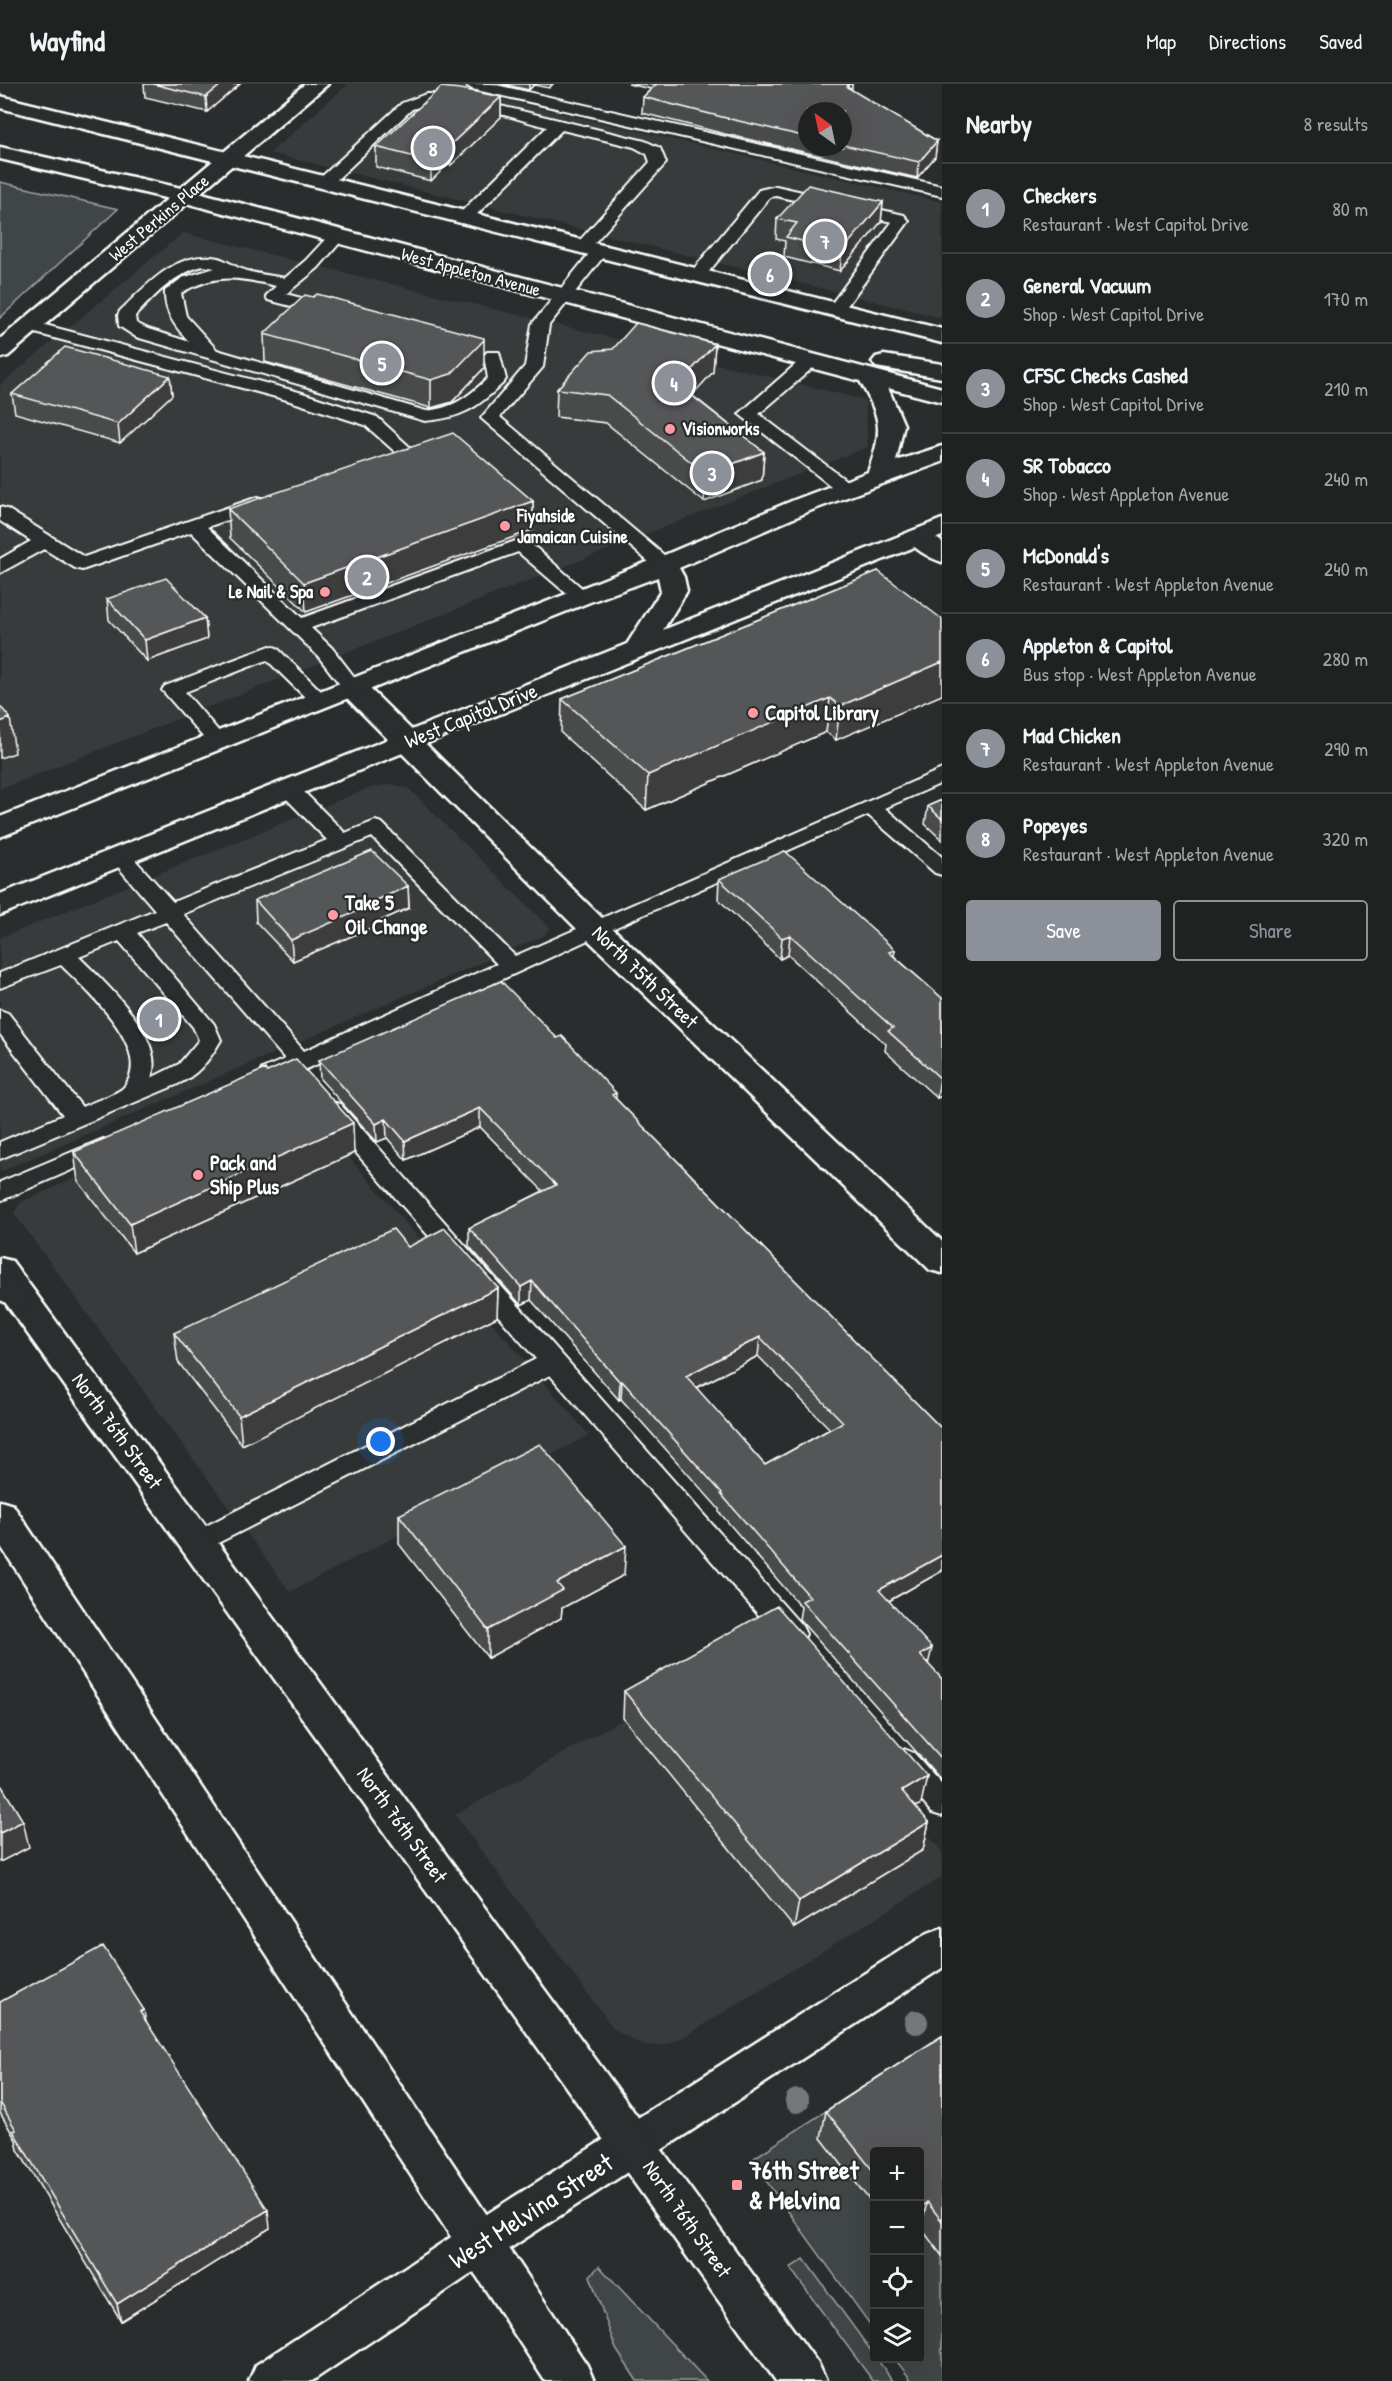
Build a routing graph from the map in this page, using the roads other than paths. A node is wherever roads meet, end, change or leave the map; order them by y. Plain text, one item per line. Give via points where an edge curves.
1 (318, 84) edge
2 (472, 84) edge
3 (0, 102) edge
4 (558, 125) junction
5 (0, 153) edge
6 (227, 159) junction
7 (324, 183) junction
8 (942, 191) edge
9 (186, 196) junction
10 (464, 218) junction
11 (336, 236) junction
12 (590, 250) junction
13 (233, 271) junction
14 (696, 276) junction
15 (287, 284) junction
16 (561, 297) junction
17 (835, 310) junction
18 (343, 315) edge
19 (30, 327) junction
20 (942, 336) edge
21 (0, 351) edge
22 (213, 352) junction
23 (810, 361) junction
24 (534, 367) junction
25 (942, 370) edge
26 (870, 377) junction
27 (942, 396) edge
28 (942, 453) edge
29 (384, 459) edge
30 (879, 476) junction
31 (846, 489) junction
32 (272, 498) edge
33 (0, 513) edge
34 (194, 525) junction
35 (930, 532) edge
36 (45, 541) junction
37 (942, 554) edge
38 (664, 565) junction
39 (0, 567) edge
40 (581, 596) junction
41 (299, 627) junction
42 (636, 650) junction
43 (352, 687) junction
44 (319, 700) junction
45 (217, 741) junction
46 (406, 742) junction
47 (942, 775) edge
48 (289, 789) junction
49 (870, 806) junction
50 (0, 828) edge
51 (342, 842) junction
52 (121, 857) junction
53 (942, 868) edge
54 (0, 905) edge
55 (170, 912) junction
56 (594, 928) junction
57 (123, 931) junction
58 (64, 955) junction
59 (513, 967) junction
60 (0, 981) edge
61 (0, 1018) edge
62 (305, 1076) junction
63 (249, 1084) edge
64 (132, 1093) junction
65 (78, 1118) junction
66 (117, 1141) edge
67 (0, 1151) edge
68 (0, 1192) edge
69 (942, 1261) edge
70 (6, 1283) edge
71 (553, 1362) junction
72 (0, 1515) edge
73 (197, 1542) junction
74 (810, 1654) edge
75 (888, 1742) edge
76 (942, 1804) edge
77 (942, 1946) edge
78 (634, 2144) junction
79 (480, 2243) junction
80 (272, 2381) edge
81 (570, 2381) edge
82 (803, 2381) edge

1 - 6 main road, West Perkins Place
2 - 8 lane
3 - 6 main road
4 - 7 lane via 451,99 426,99 407,106
4 - 10 lane
4 - 12 lane via 639,144 654,152 658,163
5 - 9 main road, West Appleton Avenue
6 - 7 main road
6 - 9 main road, West Perkins Place
7 - 10 main road
9 - 11 main road, West Appleton Avenue
9 - 19 main road, West Perkins Place
10 - 12 main road
11 - 15 lane via 312,264
11 - 16 main road, West Appleton Avenue
12 - 14 main road
12 - 16 lane
13 - 15 lane
13 - 22 lane via 187,281 173,291 171,302 179,319 195,339
13 - 22 lane via 222,262 188,264 166,276 126,315 128,326 142,333
14 - 17 main road
14 - 17 lane via 765,193 776,191 898,218 901,221
15 - 18 lane via 274,296
16 - 23 main road, West Appleton Avenue
16 - 24 lane via 541,324
17 - 20 main road
19 - 21 main road, West Perkins Place
19 - 29 lane via 293,396 371,421 406,452
22 - 24 lane via 425,416 467,408 497,379 488,354
23 - 25 main road via 897,362
23 - 26 main road, West Appleton Avenue
23 - 31 lane via 748,414
24 - 38 lane via 490,418
26 - 27 main road, West Appleton Avenue
26 - 30 main road via 892,418 892,438
28 - 30 main road
30 - 31 main road
31 - 38 main road
32 - 34 lane
33 - 36 lane
34 - 36 lane via 82,564
34 - 41 lane
35 - 37 main road
35 - 42 main road, West Capitol Drive
36 - 39 lane
38 - 40 main road
38 - 42 main road via 674,591
40 - 41 lane via 521,545
40 - 43 main road
41 - 43 lane
42 - 46 main road, West Capitol Drive
43 - 44 main road
43 - 46 main road, North 75th Street
44 - 45 main road
44 - 45 lane via 270,652 172,690
45 - 50 main road
46 - 48 main road, West Capitol Drive
46 - 56 main road, North 75th Street
47 - 49 lane
48 - 51 lane
48 - 52 main road, West Capitol Drive
49 - 53 lane
49 - 56 lane
51 - 55 lane
51 - 59 lane via 375,828
52 - 54 main road, West Capitol Drive
52 - 55 lane
55 - 57 lane
55 - 62 lane
56 - 59 lane
56 - 69 main road, North 75th Street
57 - 58 lane
57 - 64 lane via 203,1024 210,1040 200,1059 183,1073
58 - 60 lane
58 - 64 lane via 138,1038 144,1063
59 - 62 lane
61 - 65 lane
62 - 63 lane
62 - 71 lane
64 - 65 lane
65 - 67 lane
66 - 68 lane
70 - 73 main road, North 76th Street
71 - 73 lane
71 - 74 lane
72 - 79 main road
73 - 78 main road, North 76th Street
75 - 76 lane
77 - 78 main road, West Melvina Street
78 - 79 main road, West Melvina Street
78 - 82 main road, North 76th Street
79 - 80 main road, West Melvina Street
79 - 81 main road

